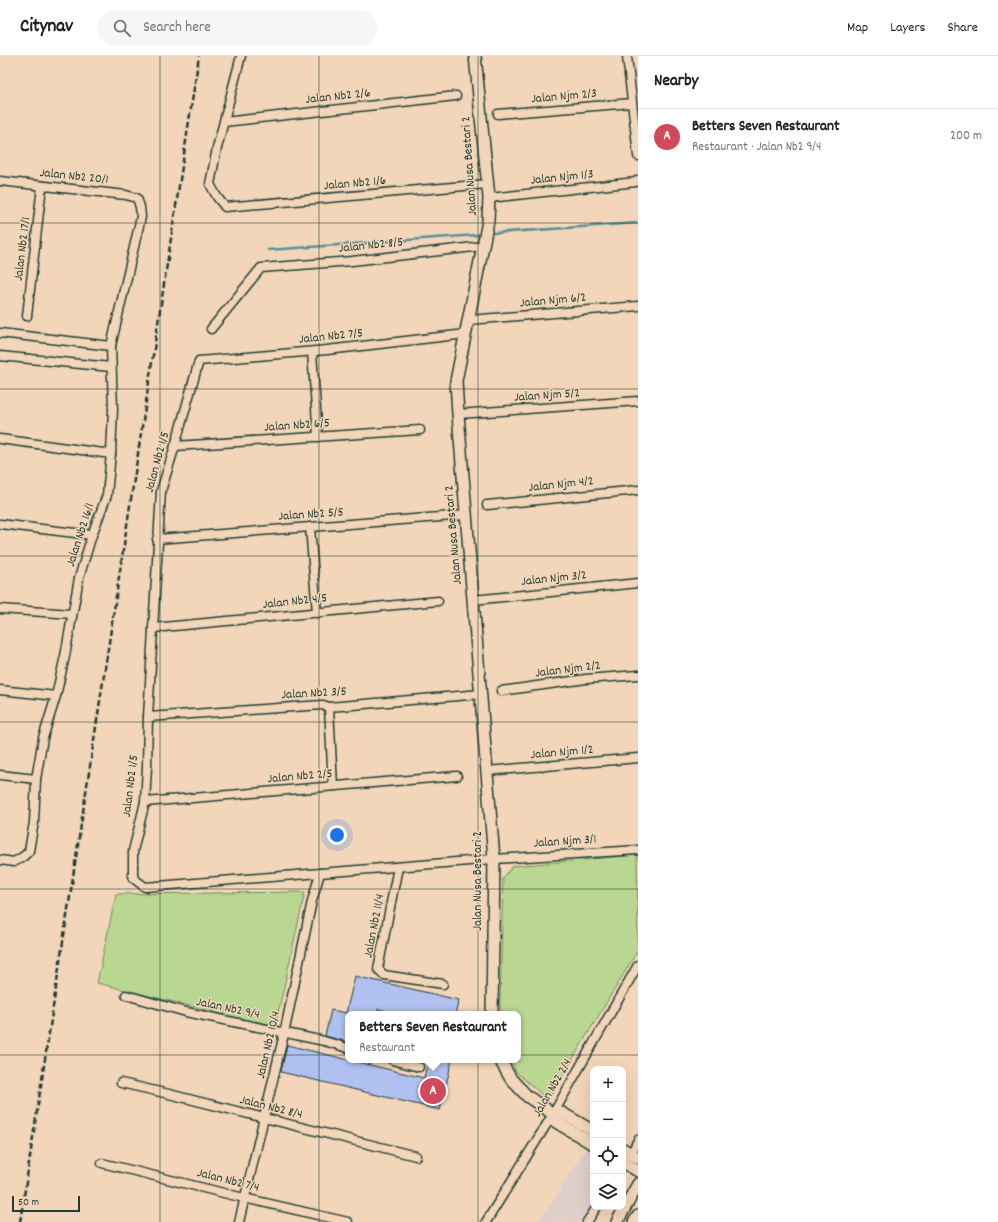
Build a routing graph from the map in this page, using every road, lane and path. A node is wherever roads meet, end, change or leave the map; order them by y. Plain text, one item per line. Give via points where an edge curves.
1 (241, 56) edge
2 (475, 56) edge
3 (627, 56) edge
4 (456, 96) dead end
5 (632, 103) junction
6 (498, 114) dead end
7 (224, 122) junction
8 (638, 156) edge
9 (638, 180) edge
10 (0, 181) edge
11 (487, 184) junction
12 (42, 186) junction
13 (488, 198) junction
14 (140, 207) joint
15 (483, 246) junction
16 (638, 306) edge
17 (27, 316) dead end
18 (469, 320) junction
19 (211, 329) dead end
20 (0, 333) edge
21 (466, 334) junction
22 (111, 346) junction
23 (312, 352) junction
24 (0, 356) edge
25 (199, 361) joint
26 (111, 367) junction
27 (638, 401) edge
28 (458, 414) junction
29 (420, 430) dead end
30 (318, 437) junction
31 (0, 439) edge
32 (175, 446) junction
33 (111, 454) junction
34 (638, 490) edge
35 (487, 505) dead end
36 (466, 515) junction
37 (0, 524) edge
38 (310, 527) junction
39 (92, 535) junction
40 (158, 539) junction
41 (638, 583) edge
42 (473, 600) junction
43 (438, 601) dead end
44 (0, 609) edge
45 (317, 613) junction
46 (72, 614) junction
47 (154, 628) junction
48 (638, 675) edge
49 (0, 690) edge
50 (501, 691) dead end
51 (481, 694) junction
52 (56, 696) junction
53 (329, 706) junction
54 (148, 717) junction
55 (638, 758) edge
56 (487, 771) junction
57 (0, 775) edge
58 (457, 776) dead end
59 (36, 779) junction
60 (333, 786) junction
61 (144, 802) junction
62 (638, 850) edge
63 (494, 859) junction
64 (0, 860) edge
65 (398, 868) junction
66 (320, 874) junction
67 (638, 965) edge
68 (443, 984) dead end
69 (126, 995) dead end
70 (492, 1011) edge
71 (284, 1034) junction
72 (345, 1047) edge
73 (404, 1063) edge
74 (502, 1063) edge
75 (419, 1067) dead end
76 (121, 1083) dead end
77 (552, 1114) junction
78 (264, 1119) junction
79 (590, 1129) edge
80 (638, 1140) edge
81 (590, 1142) edge
82 (416, 1156) dead end
83 (627, 1159) edge
84 (102, 1163) dead end
85 (638, 1171) edge
86 (638, 1184) edge
87 (244, 1198) junction
88 (595, 1210) edge
89 (638, 1216) edge
90 (239, 1222) edge
91 (348, 1222) edge
92 (486, 1222) edge
93 (587, 1222) edge
94 (617, 1222) edge
95 (634, 1222) edge

1 - 7 street
2 - 11 street, Jalan Nusa Bestari 2
3 - 5 street
4 - 7 street, Jalan Nb2 2/6
5 - 6 street, Jalan Njm 2/3
5 - 8 street
7 - 11 street, Jalan Nb2 1/6 via 210,184 225,207
9 - 13 street, Jalan Njm 1/3
10 - 12 street, Jalan Nb2 20/1
11 - 13 street, Jalan Nusa Bestari 2
12 - 14 street, Jalan Nb2 20/1 via 126,195 136,198
12 - 17 street, Jalan Nb2 17/1
13 - 15 street, Jalan Nusa Bestari 2 via 488,221
14 - 22 street, Jalan Nb2 16/1 via 141,217
15 - 18 street, Jalan Nusa Bestari 2
15 - 19 street, Jalan Nb2 8/5 via 352,261 261,268
16 - 18 street, Jalan Njm 6/2
18 - 21 street, Jalan Nusa Bestari 2
20 - 22 street
21 - 23 street, Jalan Nb2 7/5
21 - 28 street, Jalan Nusa Bestari 2 via 456,381
22 - 26 street, Jalan Nb2 16/1
23 - 25 street, Jalan Nb2 7/5
23 - 30 street
24 - 26 street
25 - 32 street, Jalan Nb2 1/5
26 - 33 street, Jalan Nb2 16/1
27 - 28 street, Jalan Njm 5/2
28 - 36 street, Jalan Nusa Bestari 2
29 - 30 street, Jalan Nb2 6/5
30 - 32 street, Jalan Nb2 6/5
31 - 33 street
32 - 40 street, Jalan Nb2 1/5 via 161,491
33 - 39 street, Jalan Nb2 16/1 via 107,495
34 - 35 street, Jalan Njm 4/2
36 - 38 street, Jalan Nb2 5/5
36 - 42 street, Jalan Nusa Bestari 2
37 - 39 street
38 - 40 street, Jalan Nb2 5/5
38 - 45 street
39 - 46 street, Jalan Nb2 16/1 via 79,578
40 - 47 street, Jalan Nb2 1/5
41 - 42 street, Jalan Njm 3/2
42 - 51 street, Jalan Nusa Bestari 2
43 - 45 street, Jalan Nb2 4/5
44 - 46 street
45 - 47 street, Jalan Nb2 4/5
46 - 52 street, Jalan Nb2 16/1
47 - 54 street, Jalan Nb2 1/5
48 - 50 street, Jalan Njm 2/2 via 586,679
49 - 52 street
51 - 53 street, Jalan Nb2 3/5
51 - 56 street, Jalan Nusa Bestari 2
52 - 59 street, Jalan Nb2 16/1 via 43,738
53 - 54 street, Jalan Nb2 3/5
53 - 60 street
54 - 61 street, Jalan Nb2 1/5
55 - 56 street, Jalan Njm 1/2
56 - 63 street, Jalan Nusa Bestari 2
57 - 59 street
58 - 60 street, Jalan Nb2 2/5
59 - 64 street, Jalan Nb2 16/1 via 34,822 29,851 14,862
60 - 61 street, Jalan Nb2 2/5
61 - 66 street, Jalan Nb2 1/5 via 132,851 133,878 146,887
62 - 63 street, Jalan Njm 3/1
63 - 65 street, Jalan Nb2 1/5
63 - 70 street, Jalan Nusa Bestari 2
65 - 66 street, Jalan Nb2 1/5
65 - 68 street, Jalan Nb2 11/4 via 378,969 384,975
66 - 71 street, Jalan Nb2 10/4
67 - 77 street, Jalan Nb2 2/4
69 - 71 street, Jalan Nb2 9/4 via 186,1012
71 - 72 street, Jalan Nb2 9/4
71 - 78 street, Jalan Nb2 10/4
73 - 75 street
74 - 77 street via 511,1079 527,1096
76 - 78 street, Jalan Nb2 8/4
77 - 79 street via 562,1113
77 - 81 street via 556,1122
77 - 92 street, Jalan Nb2 2/4
78 - 82 street, Jalan Nb2 8/4
78 - 87 street, Jalan Nb2 10/4
80 - 83 street
83 - 85 street
84 - 87 street, Jalan Nb2 7/4
86 - 94 street
87 - 90 street, Jalan Nb2 10/4
87 - 91 street, Jalan Nb2 7/4
88 - 93 street
89 - 95 street

